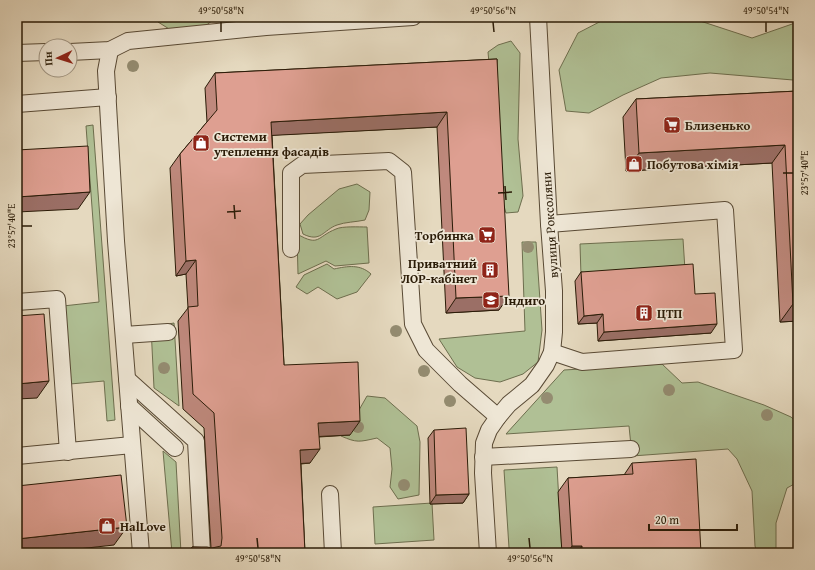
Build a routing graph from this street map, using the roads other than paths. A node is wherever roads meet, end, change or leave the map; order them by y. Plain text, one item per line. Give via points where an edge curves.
1 (413, 17) edge
2 (538, 17) edge
3 (110, 50) junction
4 (78, 52) edge
5 (38, 53) edge
6 (17, 54) edge
7 (108, 97) junction
8 (17, 104) edge
9 (549, 224) junction
10 (291, 249) dead end
11 (17, 302) edge
12 (168, 332) dead end
13 (124, 335) junction
14 (552, 352) junction
15 (127, 379) junction
16 (129, 406) junction
17 (498, 417) junction
18 (132, 446) junction
19 (175, 448) dead end
20 (631, 449) dead end
21 (68, 452) junction
22 (17, 456) edge
23 (483, 457) junction
24 (330, 494) dead end
25 (141, 553) edge
26 (202, 553) edge
27 (333, 553) edge
28 (488, 553) edge

1 - 3 lane via 266,26 128,41
2 - 9 lane, вулиця Роксоляни
3 - 4 lane
3 - 7 lane via 106,71
5 - 6 lane
7 - 8 lane
7 - 13 lane
9 - 14 lane, вулиця Роксоляни via 555,322
9 - 14 lane via 725,210 734,350 582,362
10 - 17 lane via 291,173 302,165 389,161 403,172 413,324 426,350
11 - 21 lane via 56,299
12 - 13 lane
13 - 15 lane
14 - 17 lane, вулиця Роксоляни via 532,384
15 - 16 lane
15 - 26 lane via 196,441
16 - 18 lane
16 - 19 lane
17 - 23 lane, вулиця Роксоляни via 484,443
18 - 21 lane
18 - 25 lane
20 - 23 lane
21 - 22 lane
23 - 28 lane, вулиця Роксоляни
24 - 27 lane

